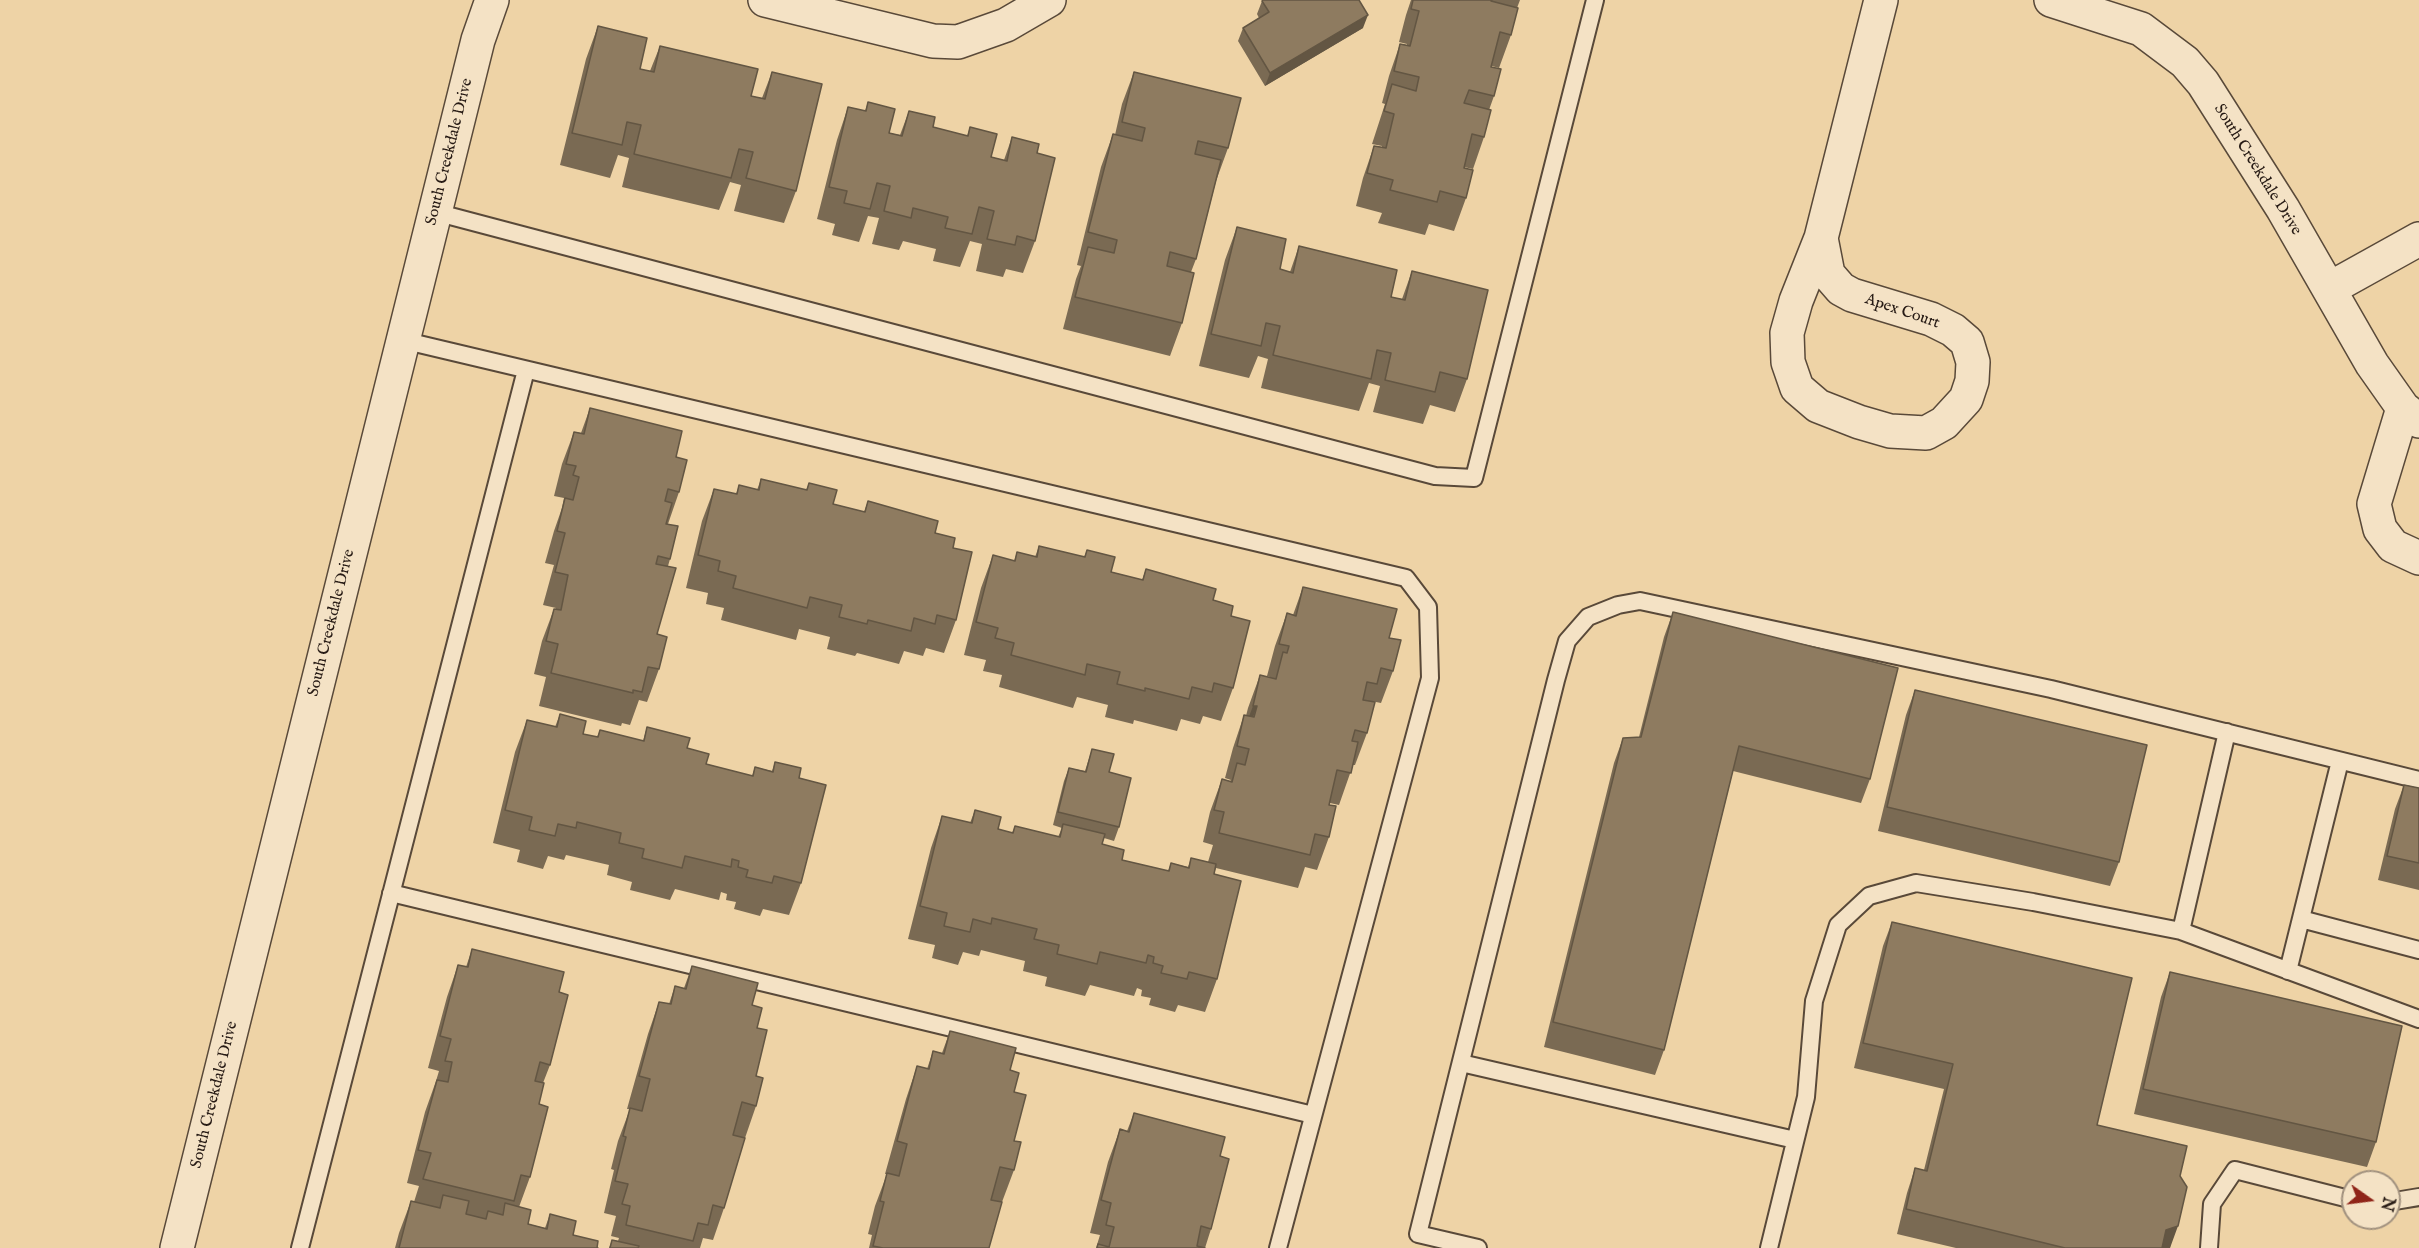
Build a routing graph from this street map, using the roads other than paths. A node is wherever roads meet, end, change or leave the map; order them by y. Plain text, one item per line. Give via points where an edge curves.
1 (492, 0) edge
2 (765, 0) edge
3 (1048, 0) edge
4 (1595, 0) edge
5 (1881, 0) edge
6 (2051, 0) edge
7 (435, 212) junction
8 (1821, 238) junction
9 (2419, 239) edge
10 (2329, 289) junction
11 (402, 340) junction
12 (526, 370) junction
13 (2414, 414) edge
14 (2419, 558) edge
15 (2227, 732) junction
16 (2340, 761) junction
17 (2419, 780) edge
18 (392, 893) junction
19 (2301, 919) junction
20 (2181, 931) junction
21 (2419, 950) edge
22 (2288, 971) junction
23 (2419, 1019) edge
24 (1461, 1062) junction
25 (1313, 1115) junction
26 (1795, 1140) junction
27 (2341, 1197) edge
28 (2419, 1197) edge
29 (2401, 1200) edge
30 (177, 1248) edge
31 (300, 1248) edge
32 (1278, 1248) edge
33 (1478, 1248) edge
34 (1770, 1248) edge
35 (2209, 1248) edge

1 - 7 street, South Creekdale Drive via 478,40
2 - 3 street via 933,41 958,42 1006,25
4 - 7 lane via 1474,478 1435,476
5 - 8 street, Apex Court
6 - 10 street, South Creekdale Drive via 2141,30 2185,62 2203,83 2283,209
7 - 11 street, South Creekdale Drive
8 - 8 street, Apex Court via 1787,333 1788,362 1797,388 1818,406 1890,431 1926,433 1944,423 1966,399 1972,381 1973,362 1967,342 1931,319 1852,296 1841,289 1828,274
9 - 10 street
10 - 13 street, South Creekdale Drive via 2372,364
11 - 12 lane
11 - 30 street, South Creekdale Drive
12 - 18 lane
12 - 25 lane via 1406,578 1428,607 1430,678
13 - 14 street, South Creekdale Drive via 2374,504 2380,529 2393,546
15 - 16 lane
15 - 20 lane
15 - 24 lane via 2051,689 1640,601 1588,617 1567,641
16 - 17 lane
16 - 19 lane
18 - 25 lane
18 - 31 lane
19 - 21 lane
19 - 22 lane
20 - 22 lane
20 - 26 lane via 1916,883 1869,896 1838,925 1814,1001 1806,1097
22 - 23 lane
24 - 26 lane
24 - 33 lane via 1418,1234
25 - 32 lane
26 - 34 lane
27 - 35 lane via 2235,1170 2212,1204
28 - 29 lane

